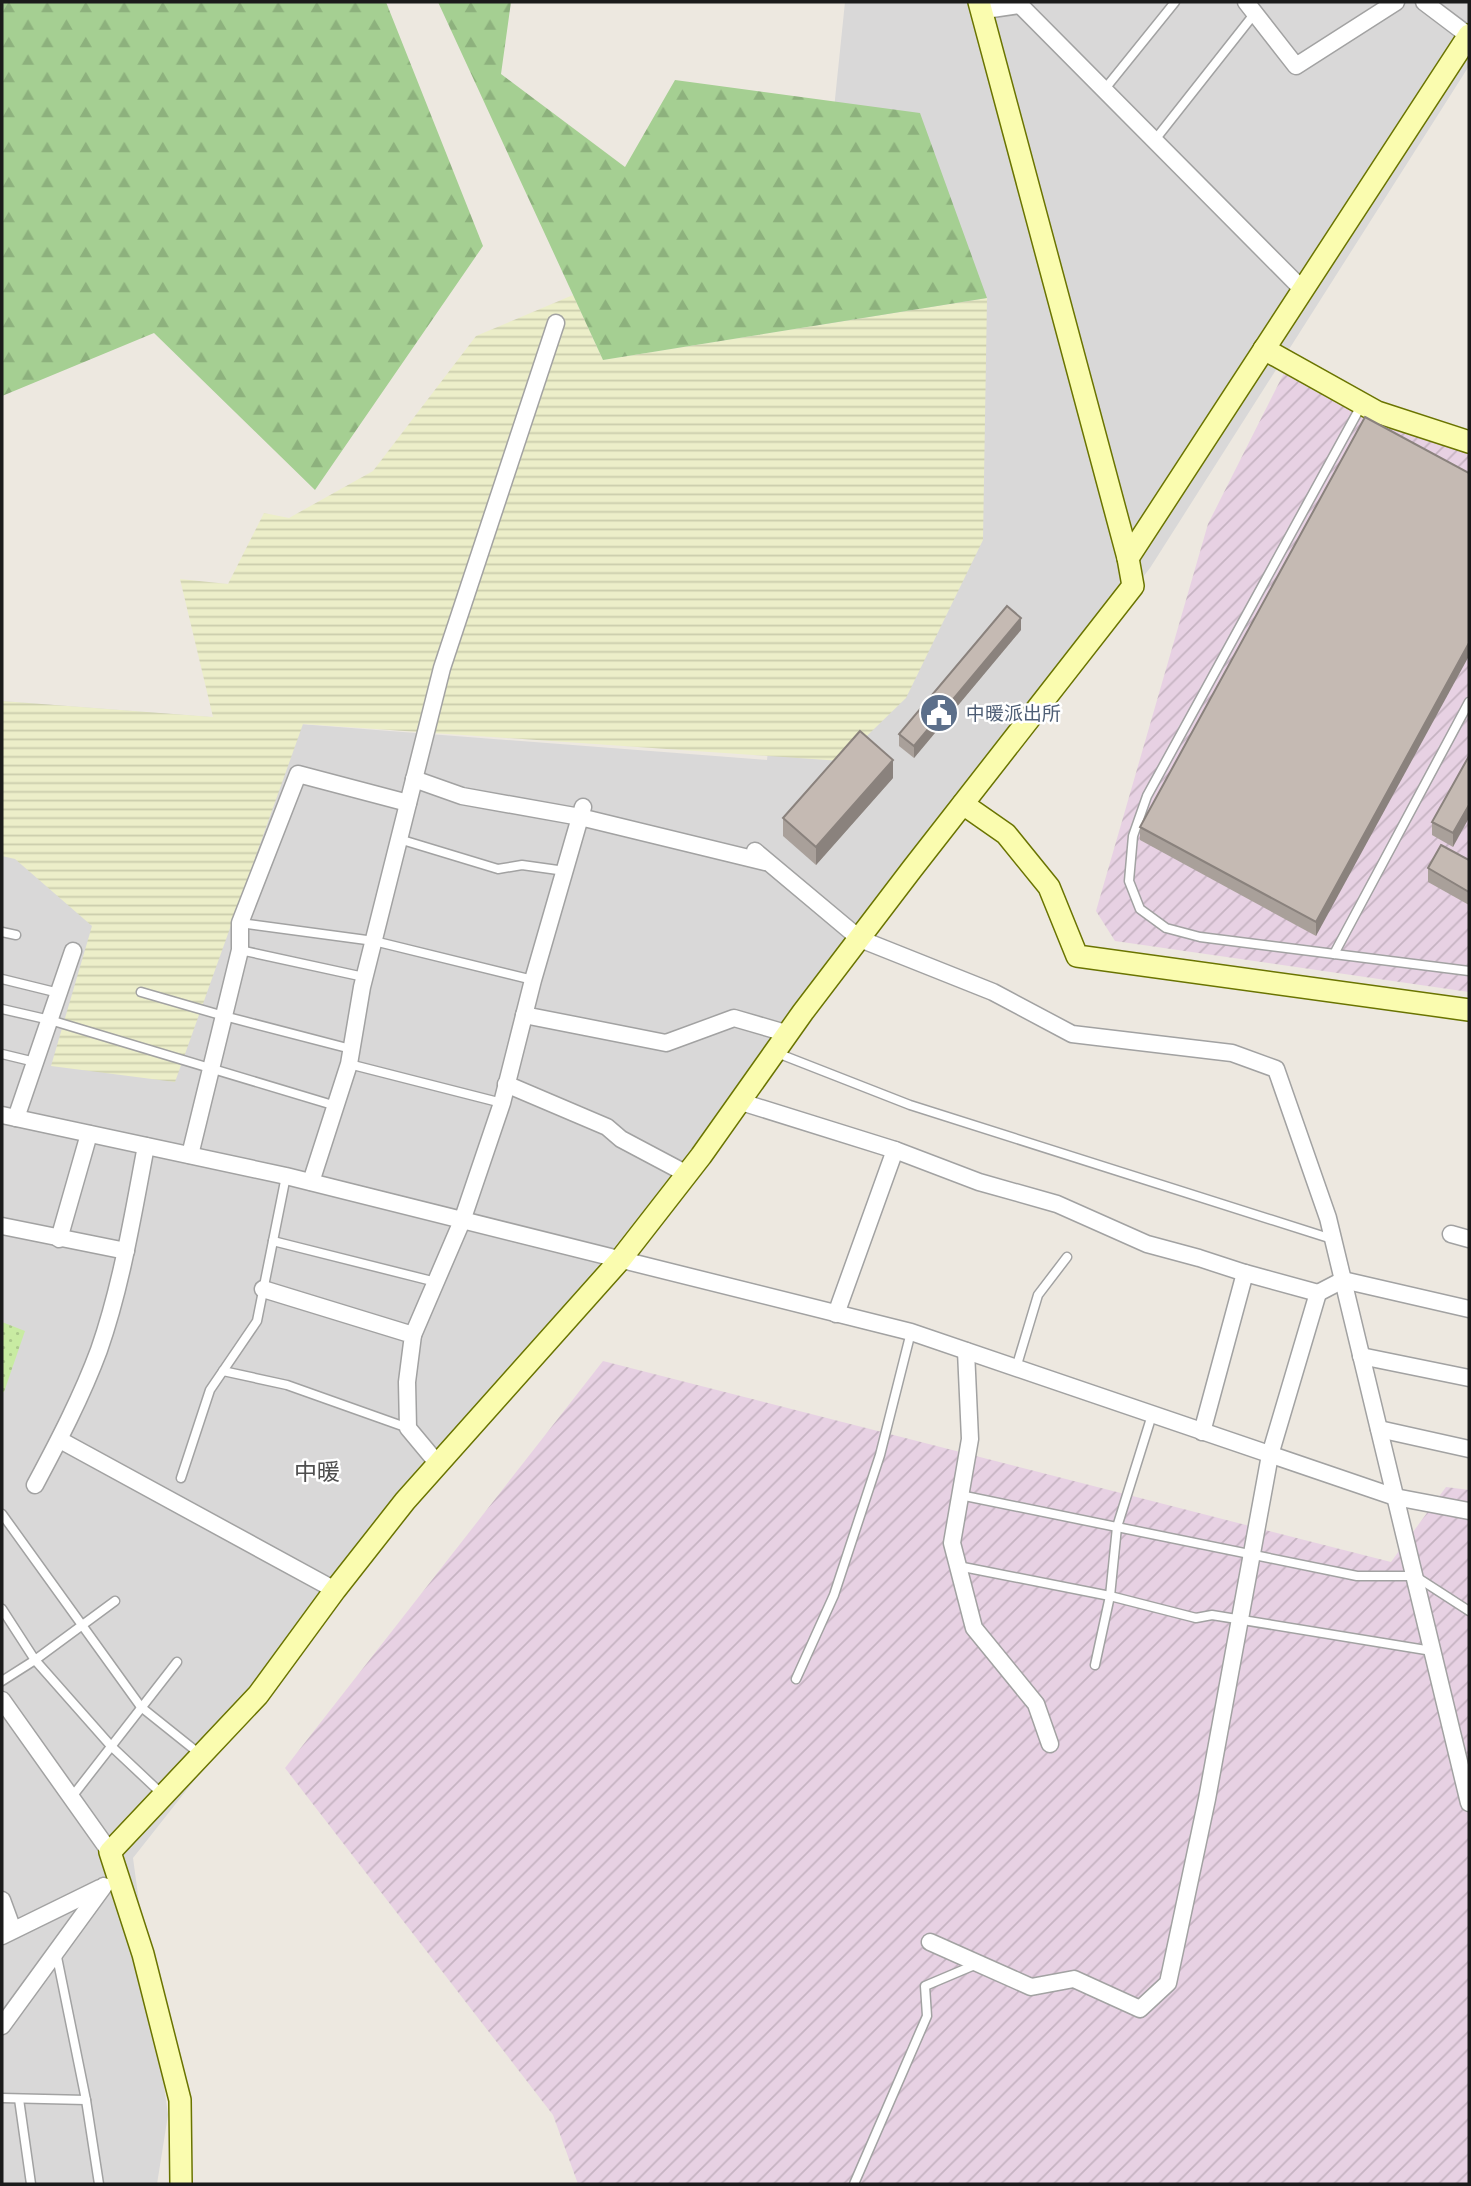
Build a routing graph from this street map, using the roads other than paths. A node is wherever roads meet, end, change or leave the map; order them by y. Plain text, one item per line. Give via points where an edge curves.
1 (1175, 2) edge
2 (1396, 2) edge
3 (1424, 2) edge
4 (986, 5) edge
5 (1251, 7) edge
6 (1469, 36) edge
7 (1104, 90) junction
8 (1154, 141) junction
9 (1303, 290) junction
10 (556, 323) dead end
11 (1264, 349) junction
12 (1362, 403) junction
13 (1469, 442) edge
14 (1128, 558) junction
15 (1469, 702) edge
16 (414, 779) junction
17 (408, 803) junction
18 (963, 804) junction
19 (582, 812) junction
20 (399, 839) junction
21 (755, 851) dead end
22 (769, 863) junction
23 (565, 871) junction
24 (240, 923) junction
25 (2, 932) edge
26 (16, 935) dead end
27 (860, 939) junction
28 (373, 941) junction
29 (240, 950) junction
30 (73, 951) dead end
31 (1334, 954) junction
32 (1469, 971) edge
33 (364, 977) junction
34 (2, 979) edge
35 (533, 980) junction
36 (141, 992) dead end
37 (59, 993) junction
38 (2, 1009) edge
39 (1469, 1010) edge
40 (524, 1014) junction
41 (224, 1016) junction
42 (50, 1020) junction
43 (789, 1034) junction
44 (774, 1052) junction
45 (2, 1054) edge
46 (351, 1056) junction
47 (35, 1062) junction
48 (211, 1069) junction
49 (506, 1084) junction
50 (738, 1101) junction
51 (502, 1103) junction
52 (336, 1106) junction
53 (9, 1116) edge
54 (89, 1134) junction
55 (146, 1146) junction
56 (895, 1150) junction
57 (190, 1156) junction
58 (687, 1174) junction
59 (286, 1176) junction
60 (311, 1182) junction
61 (463, 1221) junction
62 (2, 1226) edge
63 (1451, 1234) dead end
64 (59, 1239) junction
65 (1469, 1239) edge
66 (1333, 1240) junction
67 (273, 1241) junction
68 (126, 1251) junction
69 (1067, 1257) dead end
70 (620, 1260) junction
71 (1245, 1273) junction
72 (1343, 1280) junction
73 (436, 1282) junction
74 (263, 1289) junction
75 (1318, 1293) junction
76 (1469, 1308) edge
77 (836, 1314) junction
78 (911, 1332) junction
79 (414, 1335) junction
80 (966, 1351) junction
81 (1361, 1356) junction
82 (1016, 1368) junction
83 (223, 1371) junction
84 (1469, 1378) edge
85 (1152, 1415) junction
86 (408, 1428) junction
87 (1379, 1429) junction
88 (1202, 1432) junction
89 (60, 1440) junction
90 (1469, 1449) edge
91 (1270, 1455) junction
92 (438, 1464) junction
93 (181, 1478) dead end
94 (35, 1485) dead end
95 (960, 1495) junction
96 (1395, 1497) junction
97 (1469, 1511) edge
98 (2, 1514) edge
99 (1117, 1527) junction
100 (1252, 1555) junction
101 (958, 1566) junction
102 (1415, 1576) junction
103 (334, 1590) junction
104 (1110, 1595) junction
105 (115, 1601) dead end
106 (2, 1609) edge
107 (1469, 1611) edge
108 (1240, 1620) junction
109 (82, 1625) junction
110 (1433, 1651) junction
111 (35, 1660) junction
112 (177, 1662) dead end
113 (1095, 1665) dead end
114 (796, 1679) dead end
115 (2, 1681) edge
116 (2, 1700) edge
117 (141, 1707) junction
118 (1050, 1744) dead end
119 (111, 1746) junction
120 (201, 1755) junction
121 (163, 1795) junction
122 (71, 1798) junction
123 (1469, 1803) edge
124 (110, 1870) junction
125 (2, 1900) edge
126 (8, 1933) edge
127 (930, 1942) dead end
128 (56, 1952) junction
129 (977, 1964) junction
130 (2, 2026) edge
131 (2, 2098) edge
132 (19, 2099) junction
133 (86, 2100) junction
134 (31, 2184) edge
135 (99, 2184) edge
136 (181, 2184) edge
137 (853, 2184) edge

1 - 7 lane
2 - 5 street via 1296,66
3 - 6 street
4 - 7 street via 1020,5
4 - 14 street
5 - 8 lane
6 - 9 street
7 - 8 street
8 - 9 street
9 - 11 street
10 - 16 street via 442,667
11 - 12 street
11 - 14 street
12 - 13 street
12 - 31 lane via 1147,796 1133,836 1129,881 1140,909 1166,928 1200,937
14 - 18 street via 1133,586
15 - 31 lane
16 - 17 street
16 - 19 street via 462,796
17 - 20 street
17 - 24 street via 298,774
18 - 27 street
18 - 39 street via 1006,834 1049,887 1077,956
19 - 22 street
19 - 23 street
20 - 23 lane via 498,869 522,864
20 - 28 street
21 - 22 street
22 - 27 street
23 - 35 street
24 - 28 lane
24 - 29 street
25 - 26 lane
27 - 43 street
27 - 66 street via 993,992 1072,1034 1232,1053 1276,1069
28 - 33 street
28 - 35 lane
29 - 33 lane
29 - 41 street
30 - 37 street
31 - 32 lane
33 - 46 street
34 - 37 lane
35 - 40 street
36 - 41 lane
37 - 42 street
38 - 42 lane
40 - 43 street via 666,1043 734,1018
40 - 49 street
41 - 46 lane
41 - 48 street
42 - 47 street
42 - 48 lane
43 - 44 street
44 - 50 street
44 - 66 lane via 910,1105
45 - 47 lane
46 - 51 lane
46 - 52 street
47 - 53 street
48 - 52 lane
48 - 57 street
49 - 51 street
49 - 58 street via 607,1127
50 - 56 street
50 - 58 street
51 - 61 street
52 - 60 street
53 - 54 street
54 - 55 street
54 - 64 street
55 - 57 street
55 - 68 street
56 - 71 street via 979,1182 1057,1204 1147,1244
56 - 77 street
57 - 59 street
58 - 70 street
59 - 60 street
59 - 67 lane
60 - 61 street
61 - 70 street
61 - 73 street
62 - 64 street
63 - 65 street
64 - 68 street
66 - 72 street
67 - 73 lane
67 - 74 lane
68 - 89 street via 99,1350
69 - 82 lane via 1038,1295
70 - 77 street
70 - 92 street
71 - 75 street
71 - 88 street
72 - 75 street
72 - 76 street
72 - 81 street
73 - 79 street
74 - 79 street
74 - 83 lane via 257,1321
75 - 91 street
77 - 78 street
78 - 80 street
78 - 114 lane via 880,1455 834,1595
79 - 86 street via 407,1382
80 - 82 street
80 - 95 street via 970,1439
81 - 84 street
81 - 87 street
82 - 85 street
83 - 86 lane via 287,1385
83 - 93 lane via 210,1390
85 - 88 street
85 - 99 lane
86 - 92 street
87 - 90 street
87 - 96 street
88 - 91 street
89 - 94 street
89 - 103 street
91 - 96 street
91 - 100 street
92 - 103 street
95 - 99 lane
95 - 101 street via 952,1543
96 - 97 street
96 - 102 street
98 - 109 lane
99 - 100 lane
99 - 104 lane
100 - 102 lane via 1357,1576
100 - 108 street
101 - 104 lane
101 - 118 street via 974,1628 1035,1704
102 - 107 lane
102 - 110 street
103 - 120 street via 258,1695
104 - 108 lane via 1196,1618 1212,1615
104 - 113 lane
105 - 109 lane
106 - 111 lane
108 - 110 lane
108 - 129 street via 1168,1983 1140,2009 1074,1979 1031,1987
109 - 111 lane
109 - 117 lane
110 - 123 street
111 - 115 lane
111 - 119 lane
112 - 117 lane
116 - 122 street
117 - 119 lane
117 - 120 lane
119 - 121 lane
119 - 122 lane
120 - 121 street
121 - 124 street
122 - 124 street
124 - 126 street
124 - 128 street
124 - 136 street via 143,1954 180,2100
125 - 126 street
127 - 129 street
128 - 130 street
128 - 133 lane
129 - 137 lane via 925,1986 927,2016
131 - 132 lane
132 - 133 lane
132 - 134 lane
133 - 135 lane

